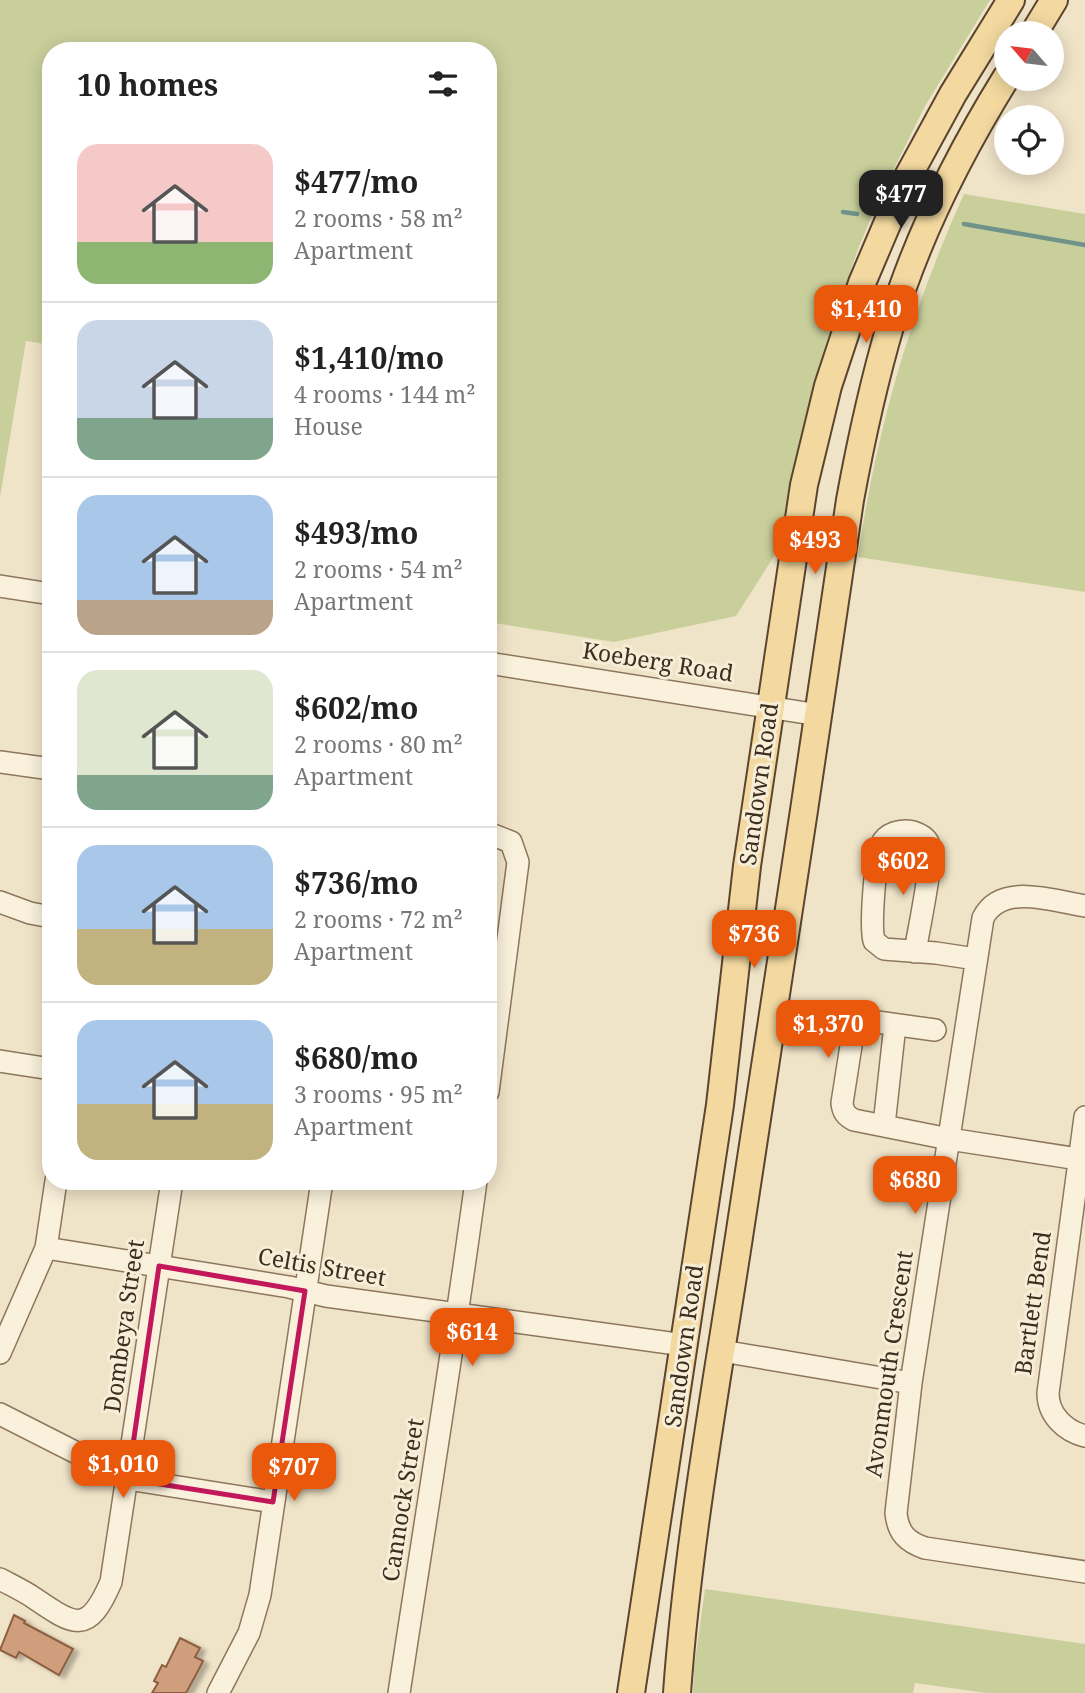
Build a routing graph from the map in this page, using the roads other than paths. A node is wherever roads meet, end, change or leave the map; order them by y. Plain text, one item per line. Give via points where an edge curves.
1 (1011, 0) edge
2 (1054, 0) edge
3 (1041, 21) edge
4 (999, 91) edge
5 (0, 586) edge
6 (42, 593) edge
7 (497, 664) edge
8 (770, 706) junction
9 (819, 715) junction
10 (0, 762) edge
11 (42, 768) edge
12 (497, 837) edge
13 (0, 902) edge
14 (1085, 906) edge
15 (42, 915) edge
16 (915, 952) junction
17 (976, 959) junction
18 (497, 1023) edge
19 (895, 1025) junction
20 (935, 1030) dead end
21 (0, 1061) edge
22 (42, 1068) edge
23 (1085, 1116) edge
24 (884, 1125) junction
25 (949, 1139) junction
26 (1082, 1159) edge
27 (55, 1190) edge
28 (171, 1190) edge
29 (321, 1190) edge
30 (475, 1190) edge
31 (46, 1248) junction
32 (159, 1266) junction
33 (306, 1291) junction
34 (458, 1315) junction
35 (684, 1345) junction
36 (722, 1352) junction
37 (0, 1353) edge
38 (911, 1382) junction
39 (0, 1414) edge
40 (1085, 1436) edge
41 (128, 1479) junction
42 (273, 1503) junction
43 (1085, 1572) edge
44 (0, 1579) edge
45 (218, 1693) edge
46 (399, 1693) edge
47 (631, 1693) edge
48 (677, 1693) edge

1 - 8 main road, Sandown Road via 905,182 862,283 828,386 804,485
2 - 3 main road
4 - 9 main road, Sandown Road via 924,234 892,321 867,412 850,500
5 - 6 street
7 - 8 street, Koeberg Road
8 - 9 street, Koeberg Road
8 - 35 main road, Sandown Road via 720,1105
9 - 36 main road, Sandown Road
10 - 11 street
12 - 18 street via 511,842 518,862
13 - 15 street
14 - 17 street, Avonmouth Crescent via 1018,896 999,899 983,918
16 - 16 street via 884,949 873,936 881,845 894,832 909,831 924,837 929,845
16 - 17 street
17 - 25 street, Avonmouth Crescent
19 - 20 street
19 - 24 street
19 - 24 street via 870,1021 855,1027 842,1103 843,1111 854,1120
21 - 22 street
23 - 26 street, Bartlett Bend
24 - 25 street
25 - 26 street
25 - 38 street, Avonmouth Crescent
26 - 40 street, Bartlett Bend via 1048,1393 1050,1408 1059,1421
27 - 31 street
28 - 32 street, Dombeya Street
29 - 33 street
30 - 34 street, Cannock Street
31 - 32 street, Celtis Street
31 - 37 street
32 - 33 street, Celtis Street
32 - 41 street, Dombeya Street
33 - 34 street, Celtis Street
33 - 42 street
34 - 35 street, Celtis Street
34 - 46 street, Cannock Street
35 - 47 main road, Sandown Road
36 - 38 street
36 - 48 main road, Sandown Road via 689,1575
38 - 43 street, Avonmouth Crescent via 897,1505 897,1520 905,1538 925,1548
39 - 41 street
41 - 42 street
41 - 44 street, Dombeya Street via 111,1582 91,1616 66,1619
42 - 45 street via 256,1613

